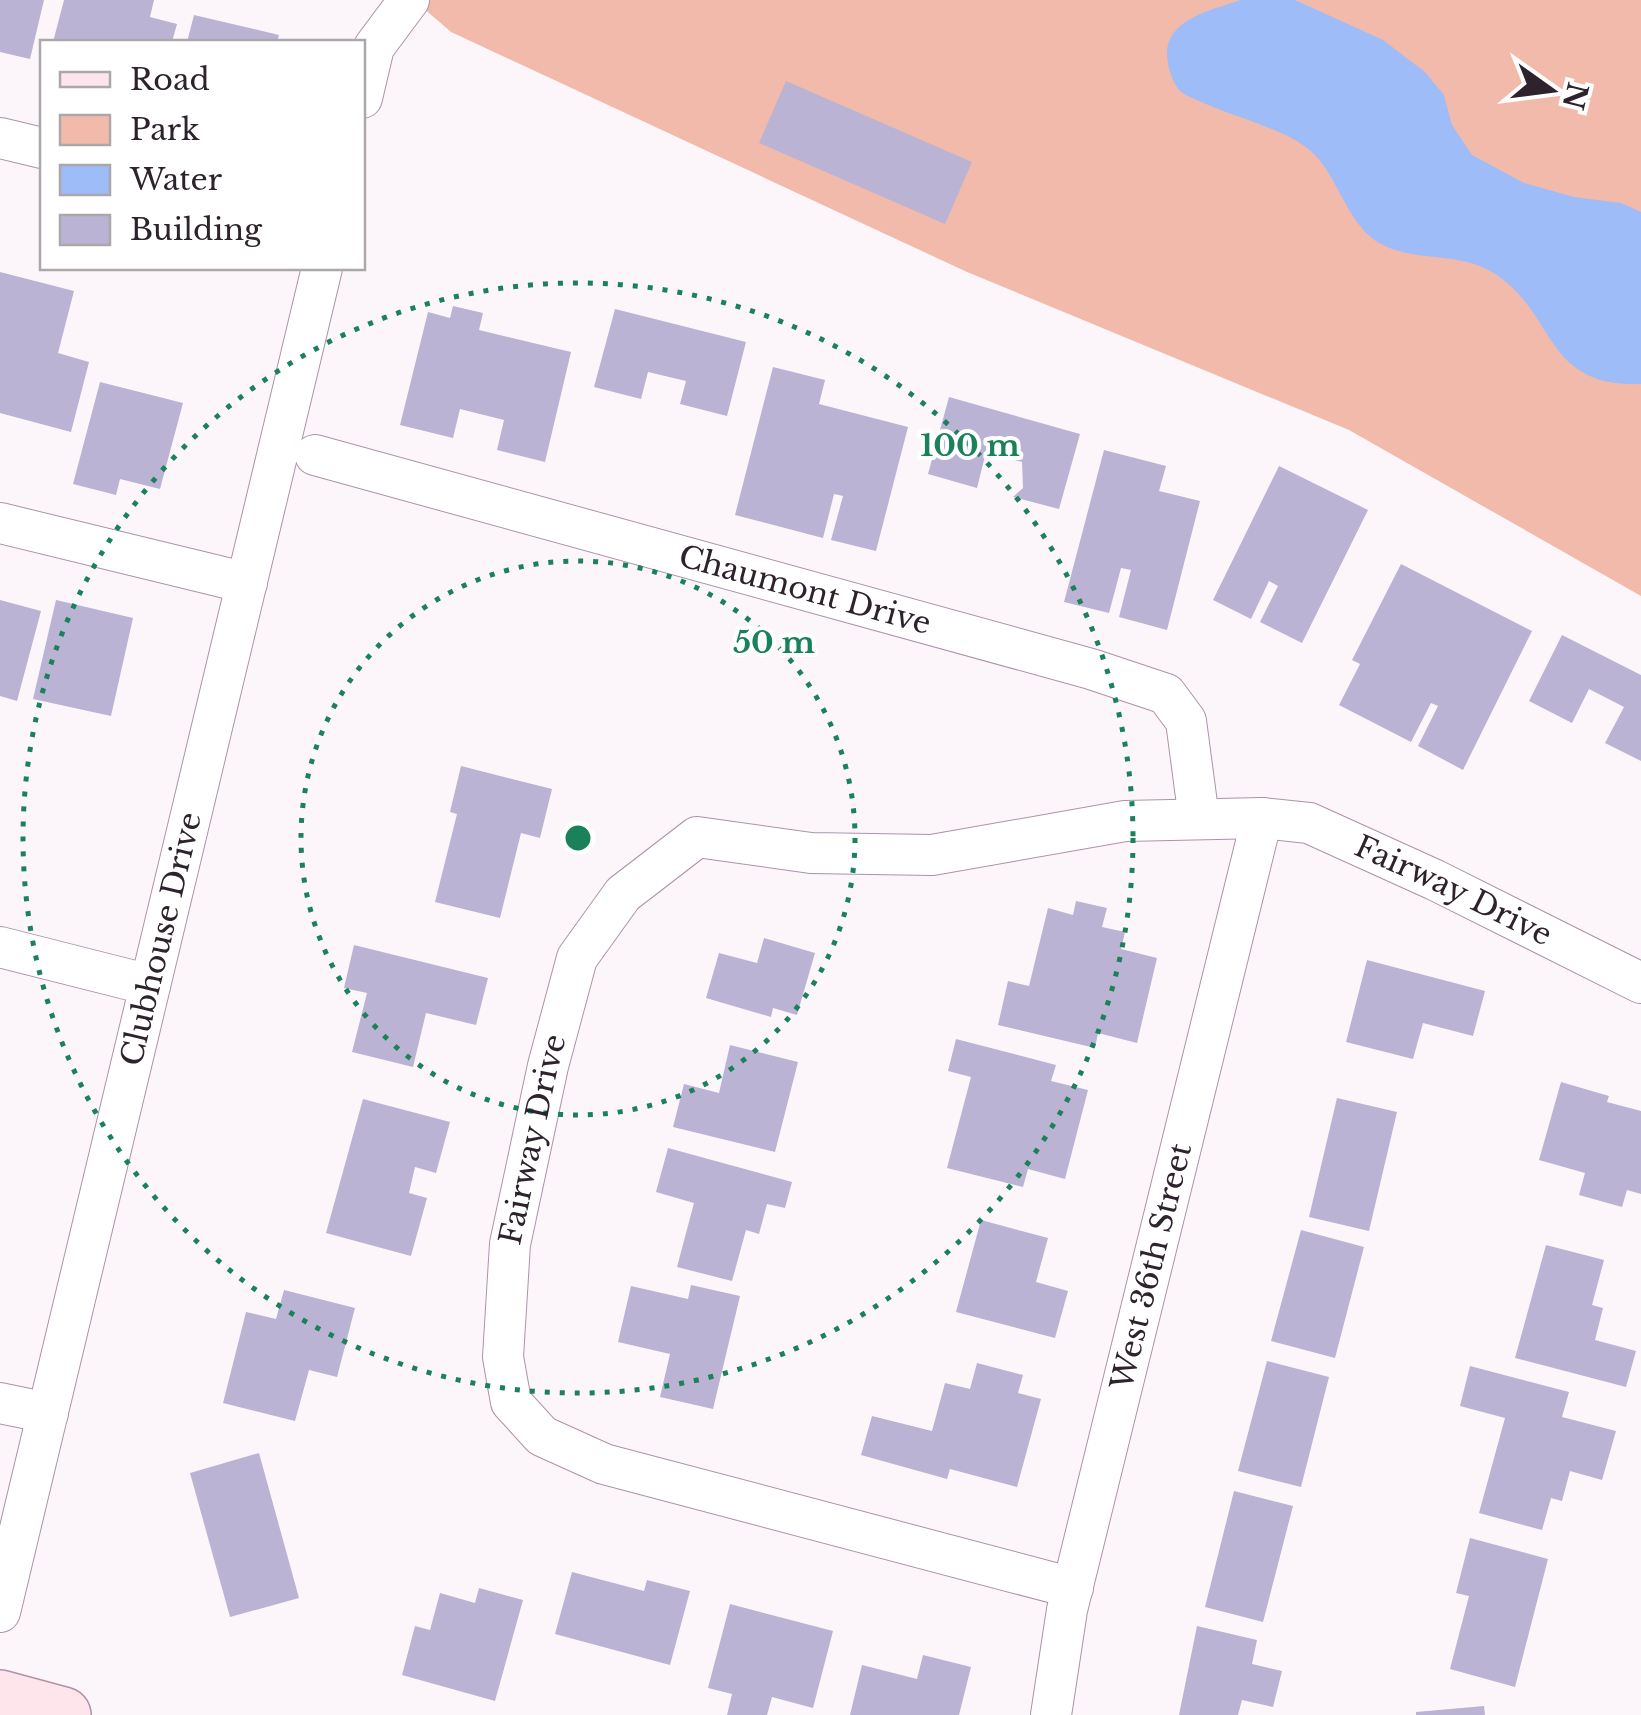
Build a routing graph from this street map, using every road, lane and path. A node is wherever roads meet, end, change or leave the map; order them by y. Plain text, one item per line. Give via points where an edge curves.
1 (409, 0) edge
2 (365, 86) edge
3 (0, 138) edge
4 (40, 148) edge
5 (322, 270) edge
6 (315, 455) dead end
7 (0, 523) edge
8 (247, 583) junction
9 (1262, 818) junction
10 (1198, 819) junction
11 (0, 948) edge
12 (1641, 983) edge
13 (150, 985) junction
14 (0, 1403) edge
15 (48, 1414) junction
16 (1073, 1588) junction
17 (0, 1612) edge
18 (0, 1698) edge
19 (63, 1715) edge
20 (1051, 1715) edge

1 - 2 street via 374,48
3 - 4 street
5 - 8 street, Clubhouse Drive
6 - 10 street, Chaumont Drive via 1166,694 1186,721
7 - 8 street
8 - 13 street, Clubhouse Drive
9 - 10 street, Fairway Drive
9 - 12 street, Fairway Drive via 1308,823
9 - 16 street, West 36th Street
10 - 16 street, Fairway Drive via 1125,821 932,855 812,852 698,836 623,894 577,958 510,1244 508,1387 511,1402 542,1436 604,1464
11 - 13 street
13 - 15 street, Clubhouse Drive
14 - 15 street
15 - 17 street, Clubhouse Drive
16 - 20 street, West 36th Street
18 - 19 street

